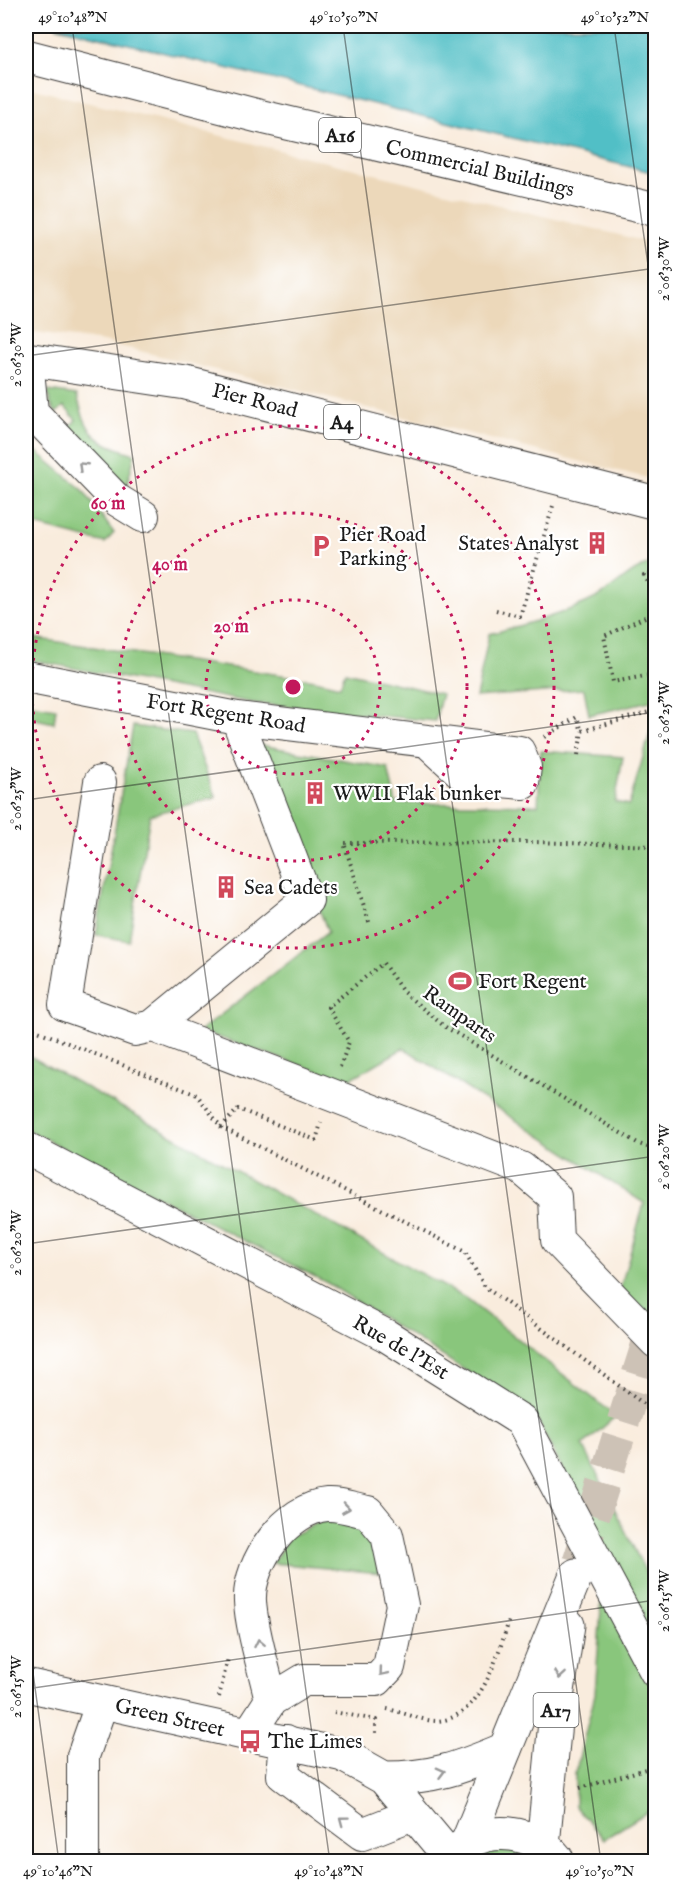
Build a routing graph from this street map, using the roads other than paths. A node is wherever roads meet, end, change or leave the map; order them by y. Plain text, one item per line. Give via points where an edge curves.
1 (26, 56) edge
2 (656, 210) edge
3 (26, 359) edge
4 (656, 503) edge
5 (143, 516) dead end
6 (26, 677) edge
7 (237, 718) junction
8 (519, 752) road end
9 (100, 782) dead end
10 (153, 1026) junction
11 (26, 1148) edge
12 (656, 1342) edge
13 (656, 1672) edge
14 (26, 1685) edge
15 (271, 1700) junction
16 (102, 1702) junction
17 (249, 1734) junction
18 (286, 1741) junction
19 (505, 1749) junction
20 (384, 1778) junction
21 (413, 1814) junction
22 (551, 1853) edge
23 (455, 1854) edge
24 (83, 1862) edge

1 - 2 main road, Commercial Buildings / A16 via 258,116
3 - 4 main road, Pier Road / A4 via 186,382
5 -> 3 street via 117,500 32,412
6 - 7 street, Fort Regent Road
7 - 8 street, Fort Regent Road via 427,741 466,778 523,783 525,767
7 - 10 street via 307,900
9 - 10 street via 65,1005 135,1030
10 - 12 street via 521,1168 555,1197 557,1240
11 - 13 street, Rue de l'Est via 387,1336 522,1421
14 - 16 main road, Green Street
15 -> 15 street via 250,1601 253,1575 269,1543 294,1517 326,1505 368,1512 387,1535 402,1605 389,1667 377,1680 304,1680
15 - 17 street
16 - 17 main road, Green Street
16 - 24 street via 83,1756
17 - 18 main road, Green Street
18 - 20 main road, Green Street via 344,1755
21 -> 18 street via 362,1834 283,1775
20 -> 19 main road via 421,1778
19 -> 22 main road, A17 via 576,1575 558,1691
19 - 23 main road, A17
20 - 21 main road, Green Street
21 - 23 main road, Green Street
22 - 23 main road, A17 via 510,1833 488,1834

